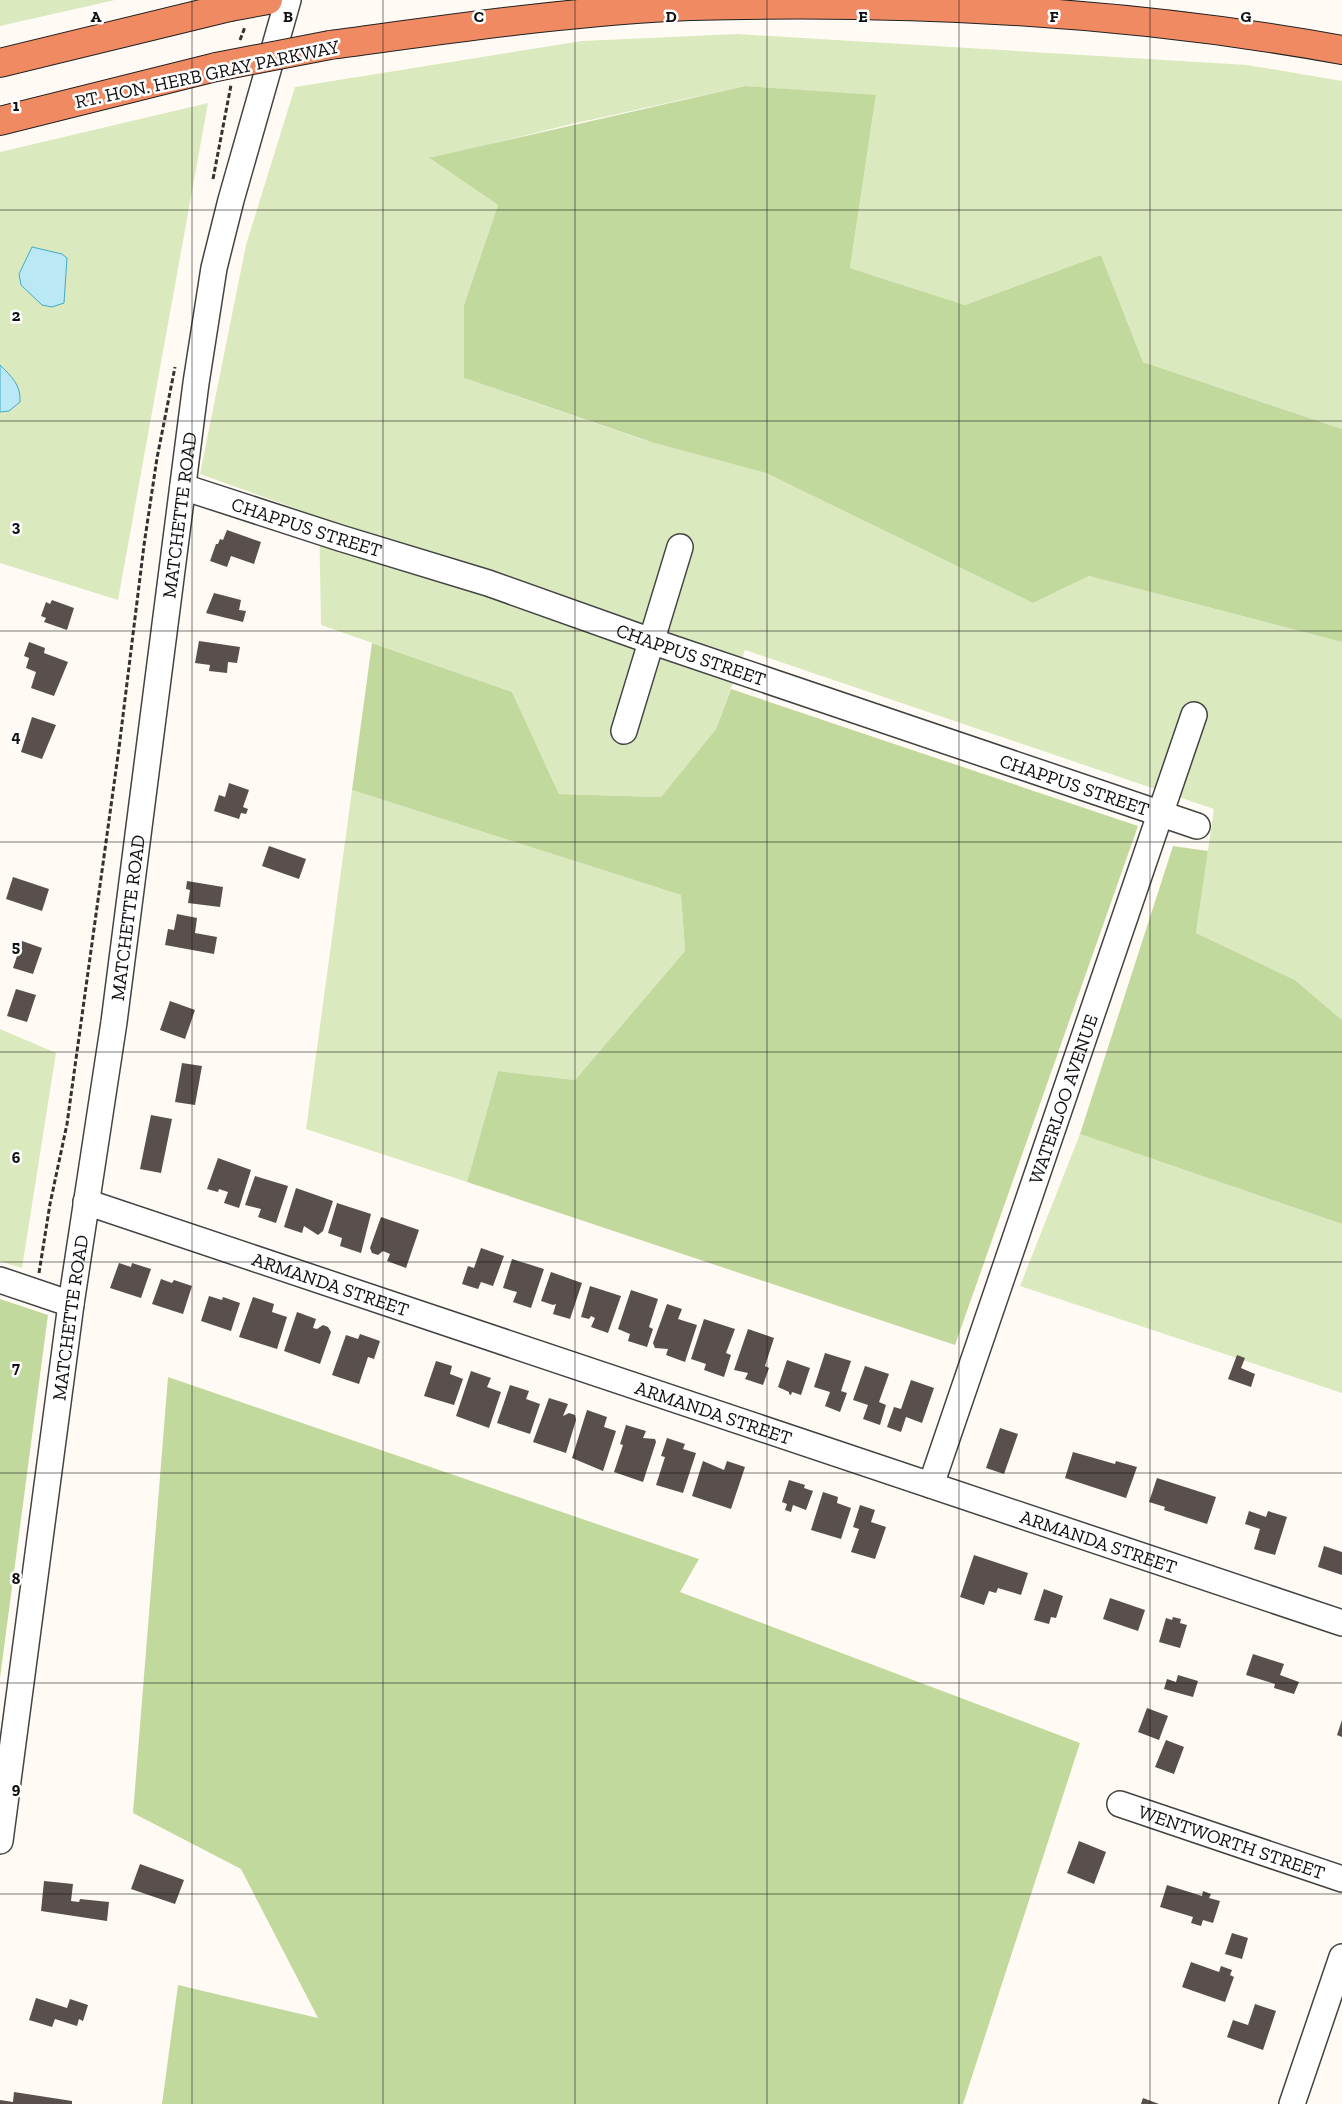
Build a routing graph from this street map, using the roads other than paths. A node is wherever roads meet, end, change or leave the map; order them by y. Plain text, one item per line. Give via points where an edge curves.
1 (268, 0) edge
2 (288, 0) edge
3 (1342, 50) edge
4 (0, 63) edge
5 (0, 121) edge
6 (183, 487) junction
7 (680, 547) dead end
8 (651, 641) junction
9 (1194, 715) dead end
10 (624, 731) dead end
11 (1160, 814) junction
12 (1197, 826) dead end
13 (86, 1202) junction
14 (0, 1280) edge
15 (71, 1304) junction
16 (931, 1485) junction
17 (1342, 1623) edge
18 (1120, 1804) dead end
19 (0, 1841) edge
20 (1342, 1879) edge
21 (1342, 1957) edge
22 (1292, 2104) edge

1 - 4 highway, bridge via 238,16
2 - 6 street, MATCHETTE ROAD via 230,200 214,268
3 - 5 highway, RT. HON. HERB GRAY PARKWAY, bridge via 1207,29 970,7 689,6 507,21 330,45 224,74
6 - 8 street, CHAPPUS STREET via 488,583
6 - 13 street, MATCHETTE ROAD via 114,1022
7 - 8 street
8 - 10 street
8 - 11 street, CHAPPUS STREET
9 - 11 street, WATERLOO AVENUE
11 - 12 street, CHAPPUS STREET
11 - 16 street, WATERLOO AVENUE
13 - 15 street, MATCHETTE ROAD
13 - 16 street, ARMANDA STREET
14 - 15 street
15 - 19 street, MATCHETTE ROAD
16 - 17 street, ARMANDA STREET
18 - 20 street, WENTWORTH STREET
21 - 22 street

